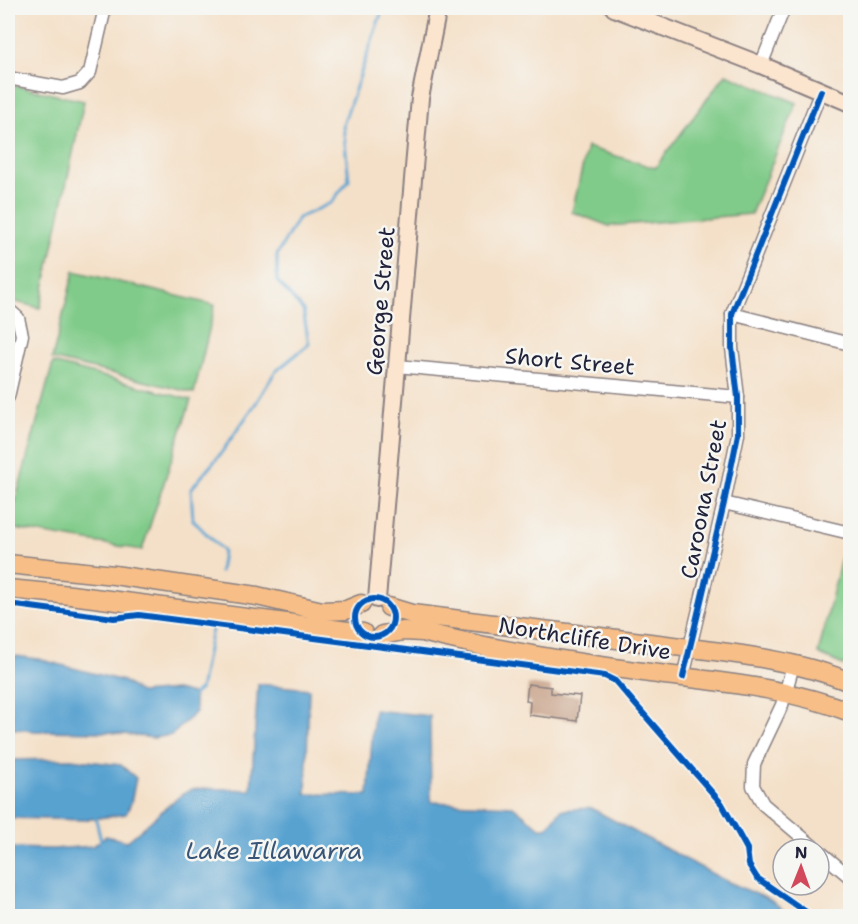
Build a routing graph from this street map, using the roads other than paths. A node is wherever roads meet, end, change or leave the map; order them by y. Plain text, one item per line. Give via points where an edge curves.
1 (105, 8) edge
2 (438, 8) edge
3 (614, 8) edge
4 (784, 8) edge
5 (761, 65) junction
6 (8, 78) edge
7 (822, 91) junction
8 (850, 103) edge
9 (8, 309) edge
10 (732, 314) junction
11 (850, 344) edge
12 (397, 366) junction
13 (8, 397) edge
14 (738, 397) junction
15 (724, 503) junction
16 (850, 533) edge
17 (8, 564) edge
18 (8, 590) edge
19 (376, 603) junction
20 (363, 633) junction
21 (382, 635) junction
22 (689, 648) junction
23 (793, 665) junction
24 (683, 677) junction
25 (850, 682) edge
26 (785, 693) junction
27 (850, 712) edge
28 (802, 837) edge
29 (831, 861) edge
30 (850, 877) edge

1 - 6 street via 90,72 80,84 63,88
2 - 12 main road, George Street via 420,98
3 - 5 main road
4 - 5 street
5 - 7 main road
7 - 8 main road
7 - 10 street, Caroona Street
9 - 13 street via 18,318 22,335
10 - 11 street
10 - 14 street, Caroona Street
12 - 14 street, Short Street
12 - 19 main road, George Street
14 - 15 street, Caroona Street via 738,434
15 - 16 street
15 - 22 street, Caroona Street
17 - 19 main road, Northcliffe Drive via 257,596 322,611
18 - 20 main road
19 - 20 main road via 356,614
19 - 21 main road via 393,617 393,623
19 - 22 main road, Northcliffe Drive via 412,614
20 - 21 main road via 372,637
21 - 24 main road, Northcliffe Drive via 416,631 548,659
22 - 23 main road, Northcliffe Drive
22 - 24 street, Caroona Street
23 - 25 main road, Northcliffe Drive
23 - 26 street
24 - 26 main road, Northcliffe Drive
26 - 27 main road, Northcliffe Drive
26 - 28 street via 754,764 753,786 763,804
29 - 30 street

